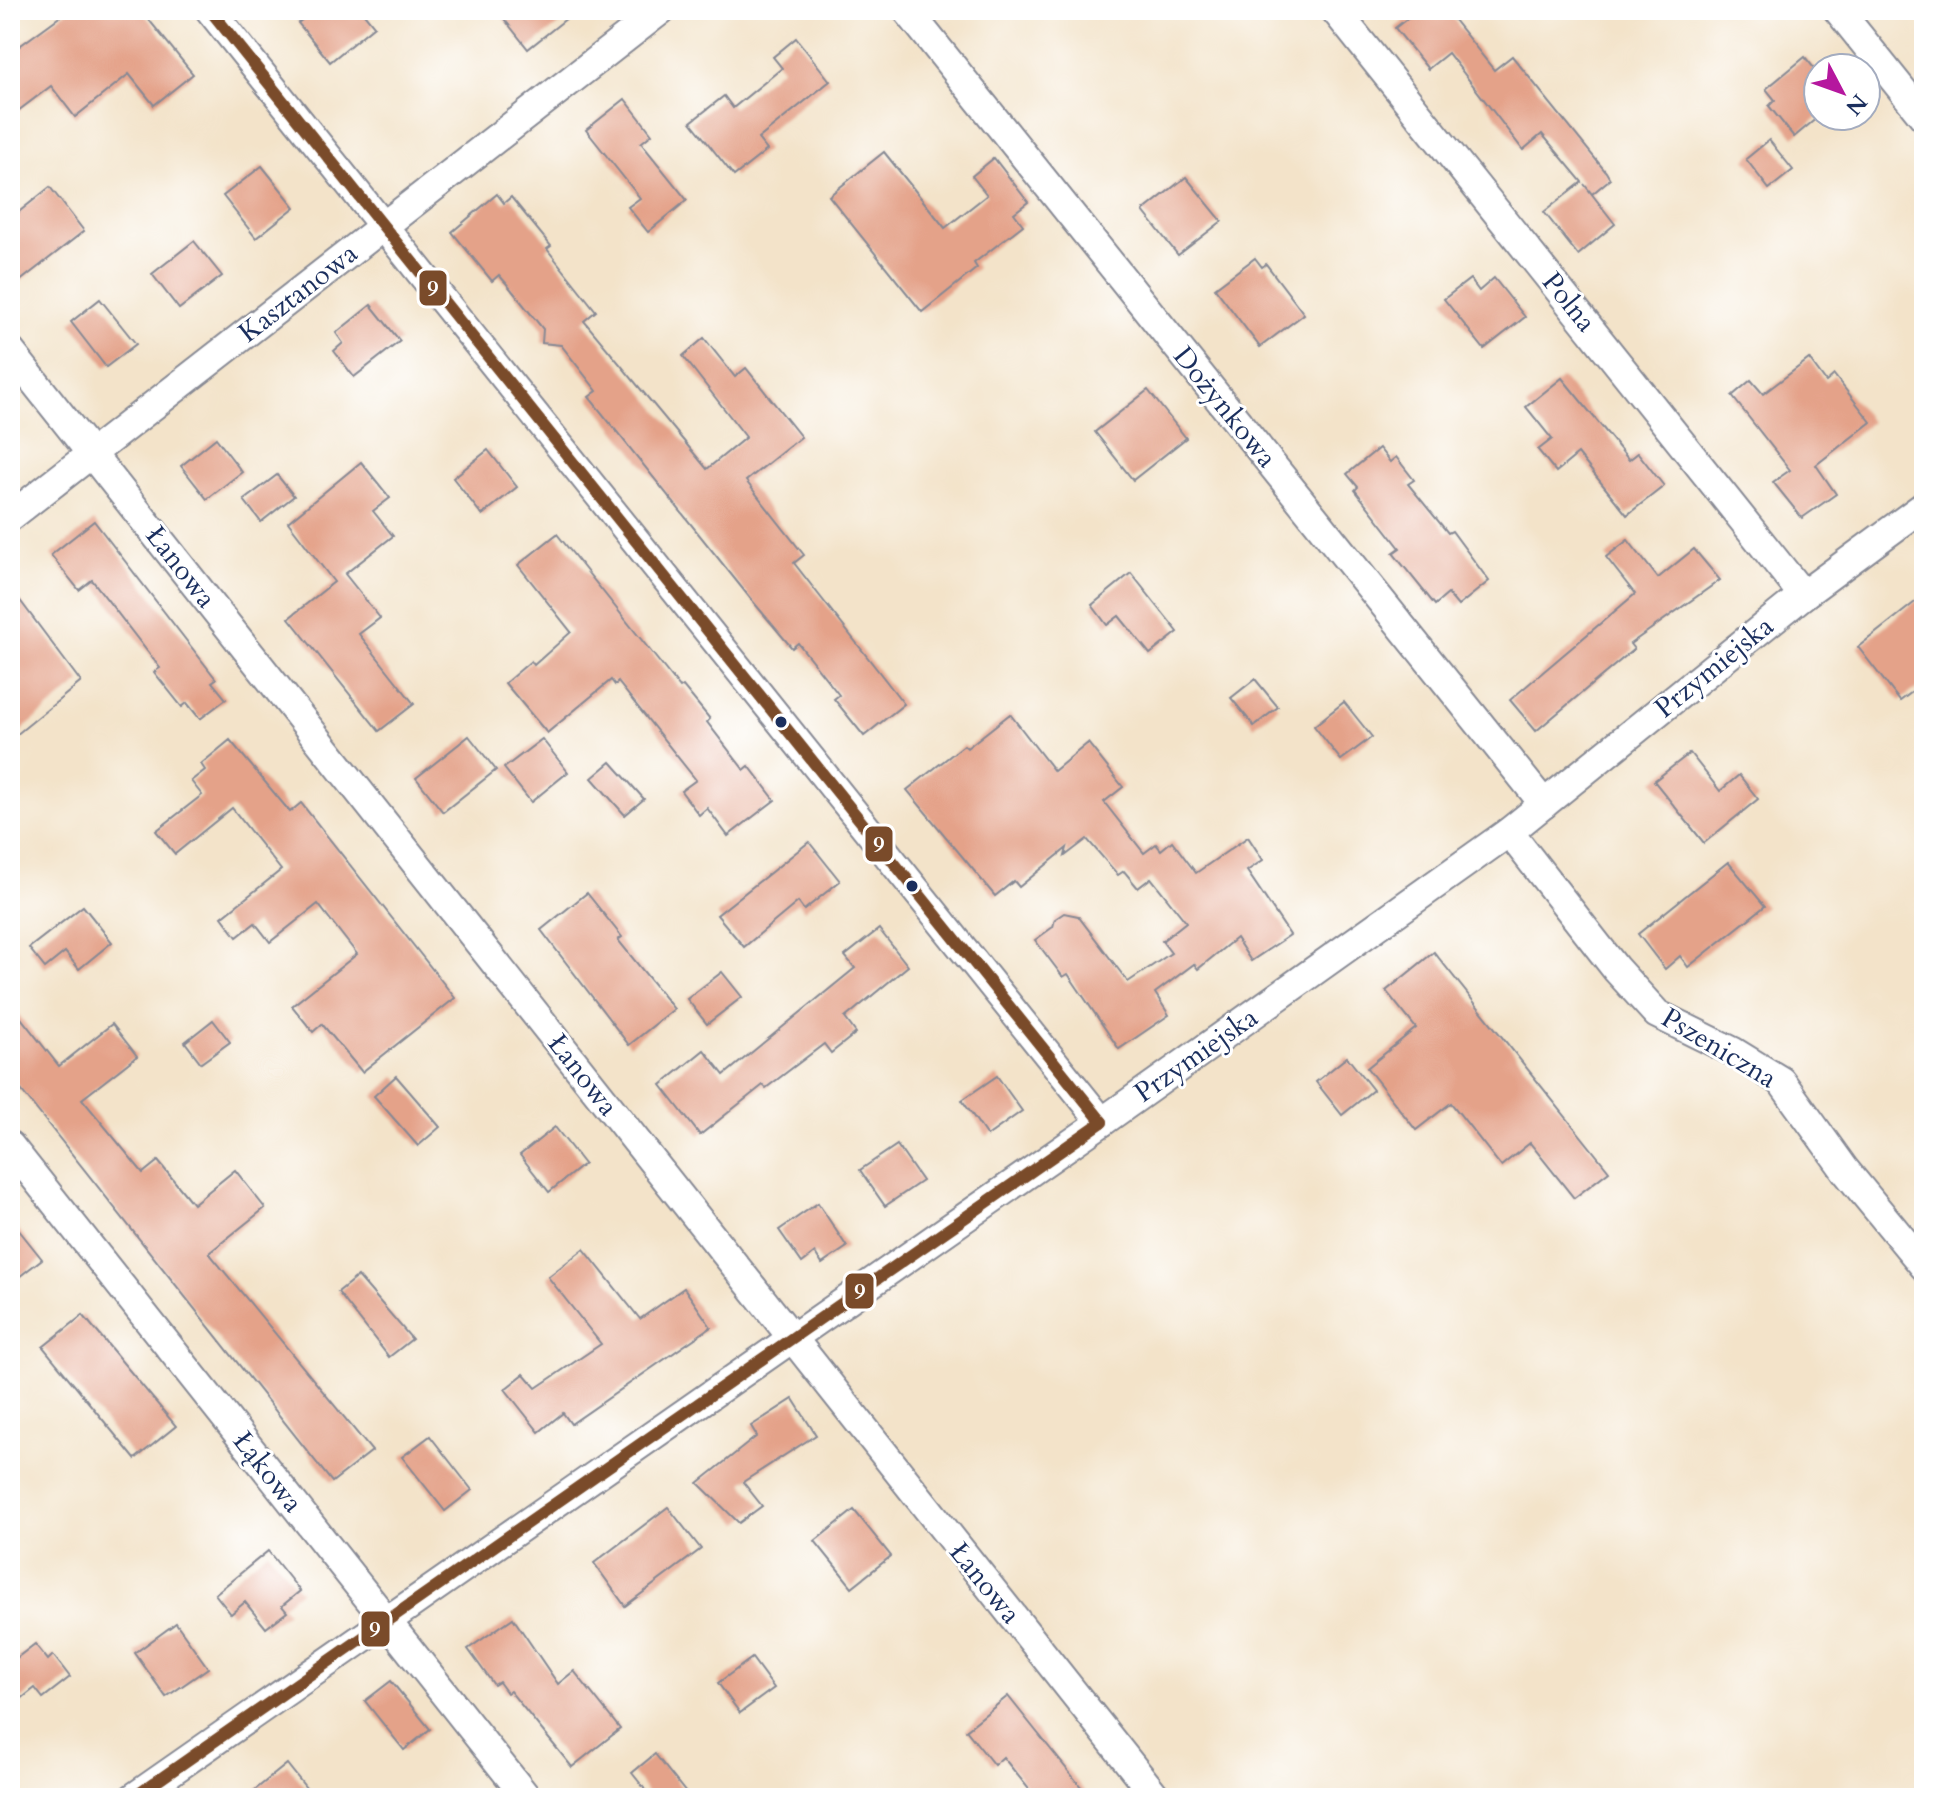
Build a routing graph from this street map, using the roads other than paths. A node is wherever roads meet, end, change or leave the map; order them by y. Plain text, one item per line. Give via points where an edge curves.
1 (210, 10) edge
2 (661, 10) edge
3 (907, 10) edge
4 (1335, 10) edge
5 (1838, 10) edge
6 (1924, 117) edge
7 (383, 227) junction
8 (10, 351) edge
9 (91, 452) junction
10 (1924, 506) edge
11 (10, 517) edge
12 (1803, 595) junction
13 (1544, 804) junction
14 (1509, 832) junction
15 (1102, 1122) junction
16 (10, 1146) edge
17 (1924, 1266) edge
18 (789, 1337) junction
19 (385, 1619) junction
20 (133, 1798) edge
21 (527, 1798) edge
22 (1157, 1798) edge

1 - 7 street
2 - 7 street, Kasztanowa
3 - 13 street, Dożynkowa
4 - 12 street, Polna
5 - 6 street
7 - 9 street, Kasztanowa
7 - 15 street
8 - 9 street, Łanowa
9 - 11 street, Kasztanowa
9 - 18 street, Łanowa
10 - 12 street, Przymiejska
12 - 13 street, Przymiejska
13 - 14 street, Przymiejska
14 - 15 street, Przymiejska
14 - 17 street, Pszeniczna via 1657,1014 1781,1081
15 - 18 street, Przymiejska
16 - 19 street, Łąkowa
18 - 19 street, Przymiejska
18 - 22 street, Łanowa
19 - 20 street, Przymiejska
19 - 21 street, Łąkowa

